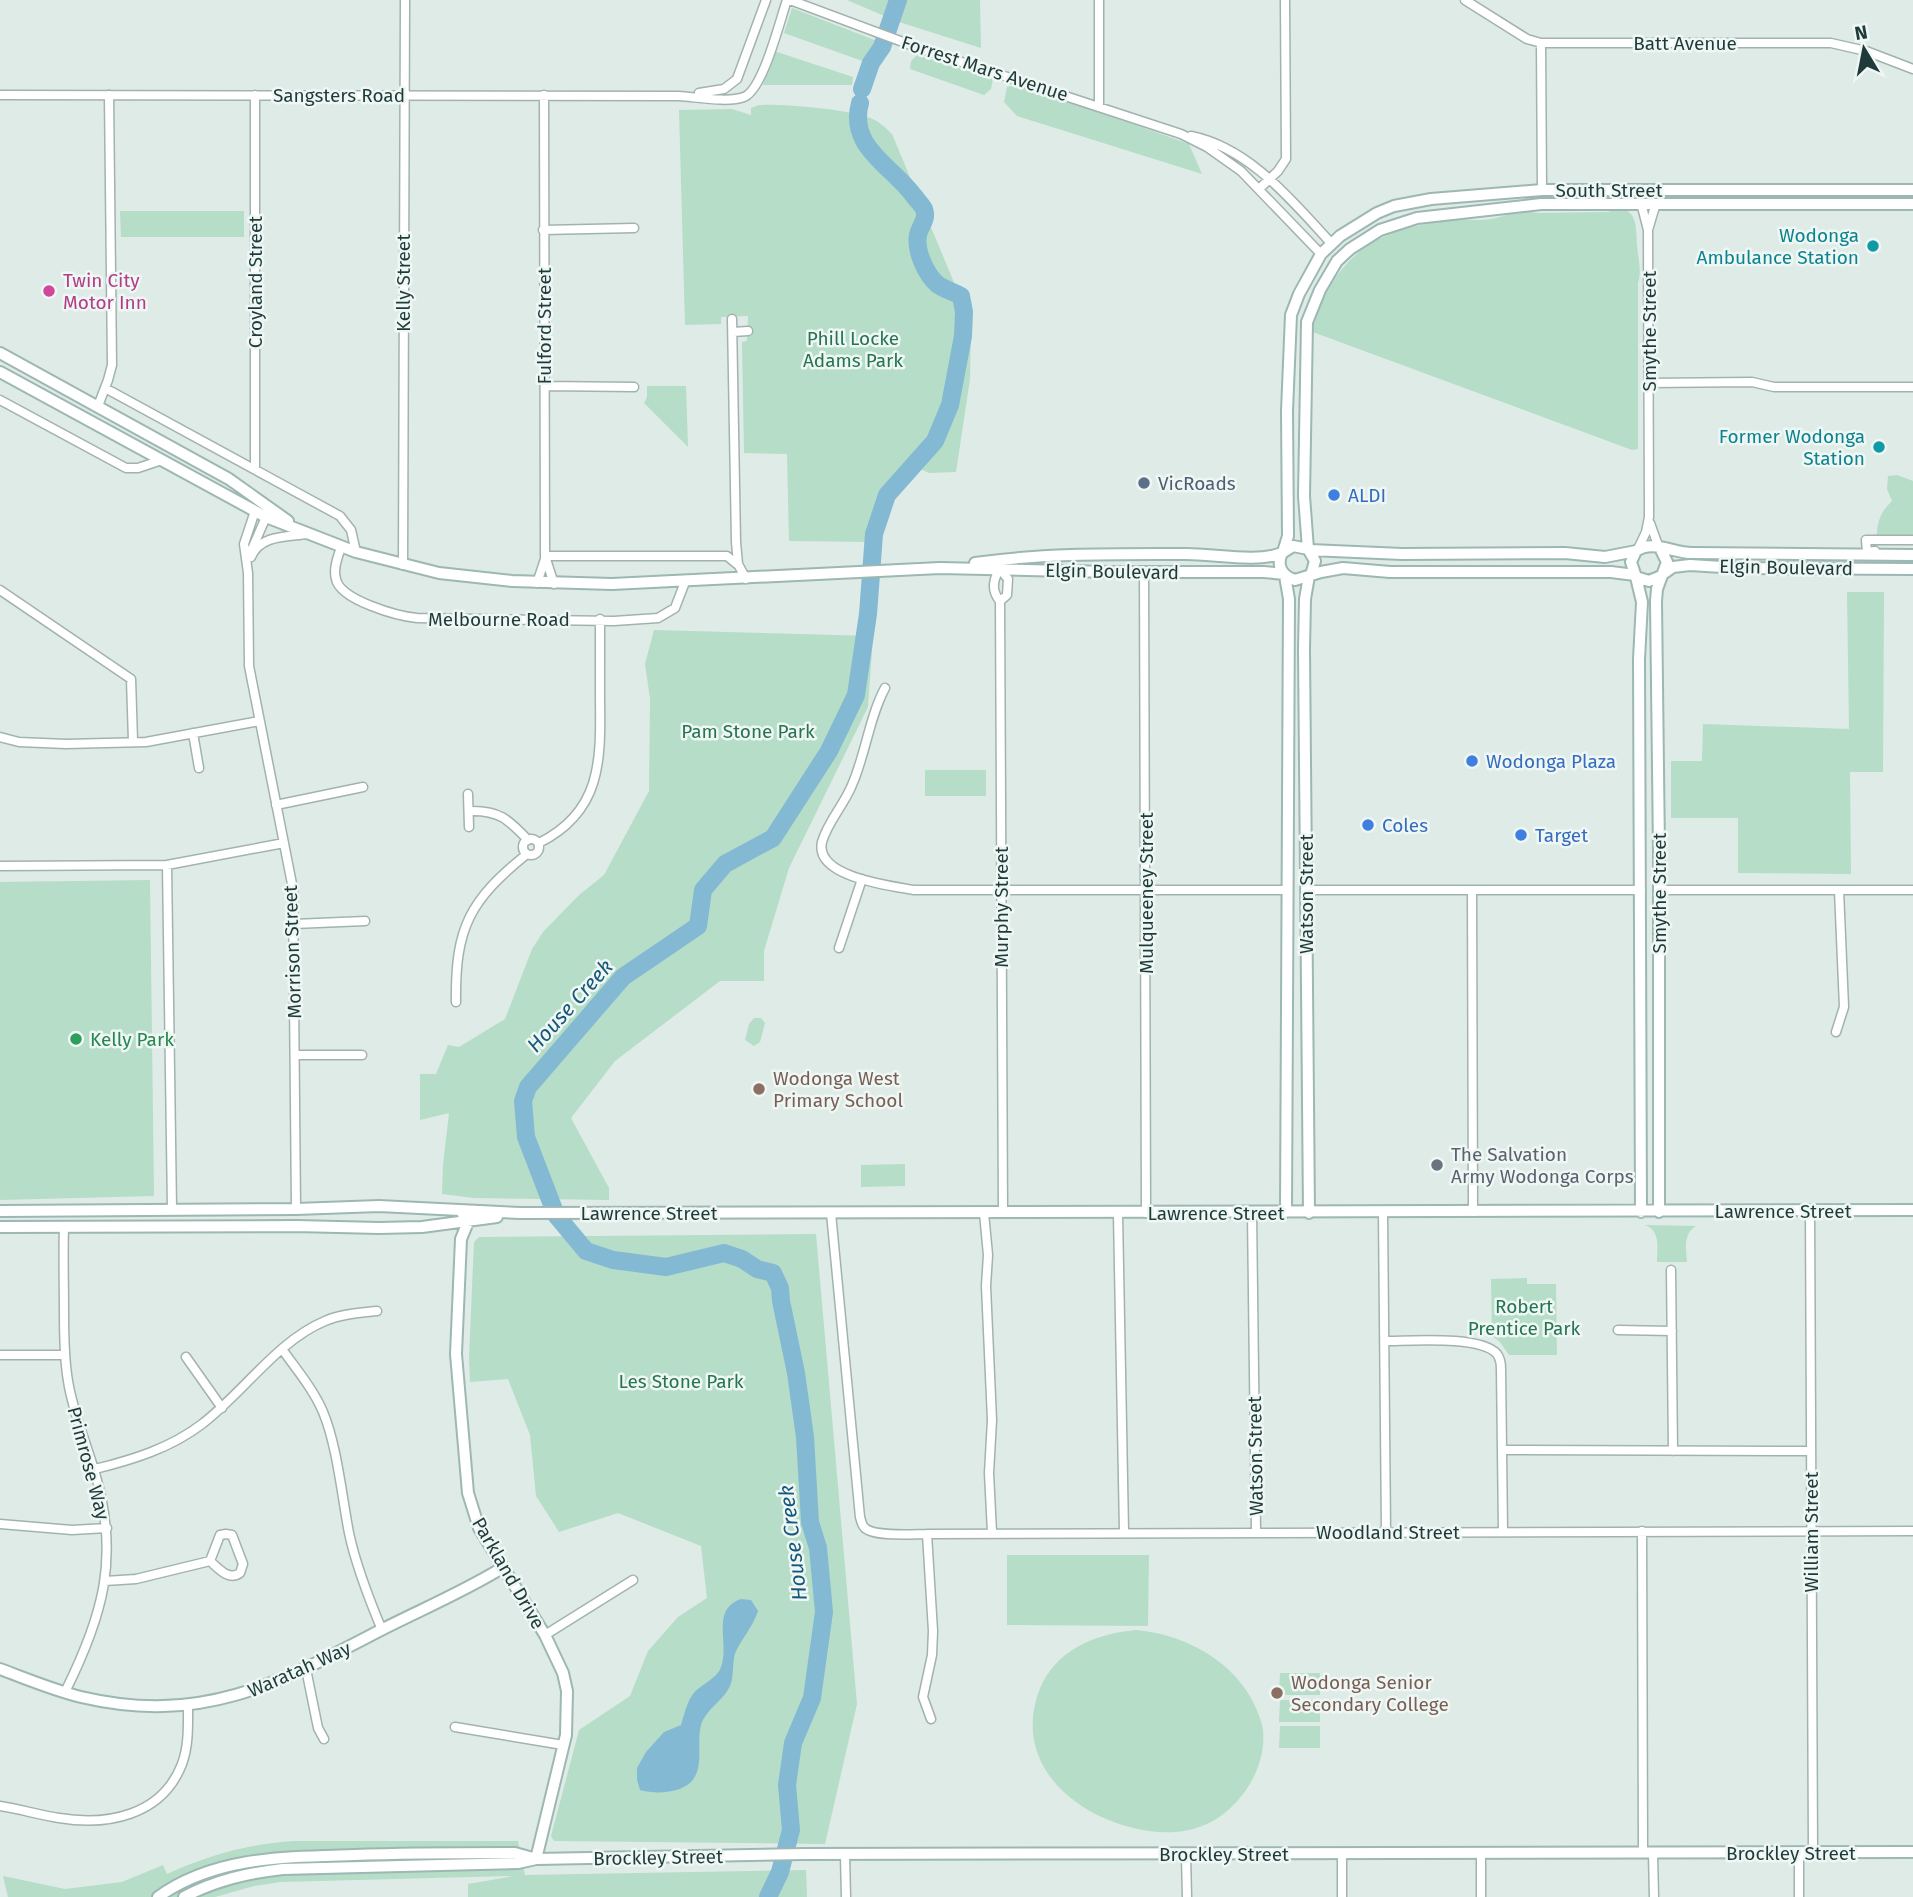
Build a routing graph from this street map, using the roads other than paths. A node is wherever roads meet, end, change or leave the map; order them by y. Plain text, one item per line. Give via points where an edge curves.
1 (405, 0) edge
2 (766, 0) edge
3 (789, 0) edge
4 (1099, 0) edge
5 (1285, 0) edge
6 (1465, 0) edge
7 (1541, 43) junction
8 (1913, 69) edge
9 (0, 95) edge
10 (109, 95) junction
11 (255, 95) junction
12 (404, 95) junction
13 (544, 95) junction
14 (679, 96) junction
15 (1099, 106) junction
16 (1181, 134) junction
17 (1269, 180) junction
18 (1260, 188) junction
19 (1542, 190) junction
20 (1648, 190) junction
21 (1864, 190) junction
22 (1913, 190) edge
23 (1641, 203) junction
24 (1657, 203) junction
25 (1864, 203) junction
26 (1541, 204) junction
27 (1913, 204) edge
28 (634, 228) dead end
29 (543, 230) junction
30 (1648, 230) junction
31 (1331, 243) junction
32 (1321, 254) junction
33 (1338, 261) junction
34 (732, 318) dead end
35 (748, 331) dead end
36 (733, 332) junction
37 (1289, 334) junction
38 (1305, 337) junction
39 (0, 353) edge
40 (0, 372) edge
41 (1649, 383) junction
42 (545, 386) junction
43 (634, 387) dead end
44 (1913, 387) edge
45 (106, 388) junction
46 (0, 400) edge
47 (98, 406) junction
48 (1304, 410) junction
49 (1287, 411) junction
50 (159, 442) junction
51 (157, 458) junction
52 (255, 469) junction
53 (262, 511) junction
54 (1649, 517) junction
55 (305, 532) junction
56 (1913, 541) edge
57 (736, 542) junction
58 (341, 547) junction
59 (1660, 548) junction
60 (1309, 550) junction
61 (1637, 550) junction
62 (356, 552) junction
63 (1283, 552) junction
64 (1913, 553) edge
65 (1105, 554) junction
66 (719, 555) junction
67 (545, 556) junction
68 (251, 557) junction
69 (1034, 557) junction
70 (402, 565) junction
71 (1000, 565) junction
72 (1913, 569) edge
73 (889, 570) joint
74 (1034, 570) junction
75 (1111, 572) junction
76 (1144, 572) junction
77 (248, 573) junction
78 (743, 574) junction
79 (1285, 575) junction
80 (1310, 575) junction
81 (1636, 576) junction
82 (1662, 576) junction
83 (685, 582) junction
84 (537, 583) junction
85 (554, 584) junction
86 (0, 590) edge
87 (1000, 601) junction
88 (600, 619) junction
89 (1287, 649) junction
90 (1304, 649) junction
91 (1657, 658) junction
92 (1639, 659) junction
93 (885, 688) dead end
94 (1287, 709) junction
95 (1305, 709) junction
96 (1640, 716) junction
97 (1658, 716) junction
98 (259, 721) junction
99 (193, 733) junction
100 (0, 737) edge
101 (133, 741) junction
102 (199, 768) dead end
103 (363, 787) dead end
104 (468, 794) dead end
105 (276, 805) junction
106 (469, 811) junction
107 (469, 827) dead end
108 (528, 839) junction
109 (284, 842) junction
110 (538, 843) junction
111 (1640, 852) junction
112 (1659, 852) junction
113 (527, 853) junction
114 (1306, 857) junction
115 (1287, 858) junction
116 (167, 864) junction
117 (0, 866) edge
118 (862, 879) junction
119 (1287, 890) junction
120 (1306, 890) junction
121 (1641, 890) junction
122 (1659, 890) junction
123 (1839, 890) junction
124 (1913, 890) edge
125 (1000, 891) junction
126 (1146, 891) junction
127 (1472, 892) junction
128 (365, 921) dead end
129 (294, 924) junction
130 (1287, 926) junction
131 (1306, 926) junction
132 (839, 948) dead end
133 (1641, 950) junction
134 (1659, 950) junction
135 (456, 1002) dead end
136 (1836, 1032) dead end
137 (295, 1055) junction
138 (362, 1055) dead end
139 (1641, 1144) junction
140 (1659, 1144) junction
141 (1287, 1167) junction
142 (1309, 1168) junction
143 (172, 1209) junction
144 (296, 1209) junction
145 (64, 1210) junction
146 (1810, 1210) junction
147 (1913, 1210) edge
148 (0, 1211) edge
149 (461, 1211) junction
150 (1286, 1212) junction
151 (1473, 1212) junction
152 (1641, 1212) junction
153 (1659, 1212) junction
154 (520, 1213) junction
155 (831, 1213) junction
156 (984, 1213) junction
157 (1003, 1213) junction
158 (1146, 1213) junction
159 (1252, 1213) junction
160 (1309, 1213) junction
161 (1383, 1213) junction
162 (1118, 1214) junction
163 (468, 1222) junction
164 (453, 1223) junction
165 (172, 1226) junction
166 (296, 1226) junction
167 (0, 1227) edge
168 (64, 1227) junction
169 (461, 1239) junction
170 (1671, 1270) dead end
171 (377, 1311) dead end
172 (1618, 1330) dead end
173 (1672, 1331) junction
174 (1385, 1341) junction
175 (282, 1349) junction
176 (65, 1355) junction
177 (0, 1356) edge
178 (186, 1356) dead end
179 (222, 1408) junction
180 (1503, 1450) junction
181 (1673, 1451) junction
182 (1811, 1451) junction
183 (94, 1469) junction
184 (0, 1524) edge
185 (107, 1528) junction
186 (1642, 1531) junction
187 (1812, 1531) junction
188 (1913, 1531) edge
189 (992, 1532) junction
190 (1124, 1532) junction
191 (1256, 1532) junction
192 (1386, 1532) junction
193 (1503, 1532) junction
194 (926, 1534) junction
195 (210, 1561) junction
196 (502, 1569) junction
197 (633, 1580) dead end
198 (105, 1581) junction
199 (382, 1630) junction
200 (545, 1635) junction
201 (0, 1669) edge
202 (306, 1669) junction
203 (65, 1692) junction
204 (188, 1705) junction
205 (931, 1719) dead end
206 (456, 1727) dead end
207 (324, 1739) dead end
208 (563, 1745) junction
209 (0, 1806) edge
210 (1913, 1852) edge
211 (1648, 1853) junction
212 (1799, 1853) junction
213 (1813, 1853) junction
214 (378, 1854) junction
215 (1186, 1854) junction
216 (1342, 1854) junction
217 (1480, 1854) junction
218 (845, 1855) junction
219 (536, 1859) junction
220 (378, 1866) junction
221 (158, 1897) edge
222 (184, 1897) edge
223 (846, 1897) edge
224 (1187, 1897) edge
225 (1342, 1897) edge
226 (1481, 1897) edge
227 (1654, 1897) edge
228 (1799, 1897) edge

1 - 12 street, Kelly Street
2 - 14 street, Sangsters Road via 736,81 724,89
3 - 14 street, Sangsters Road via 751,93 734,99
3 - 15 street, Forrest Mars Avenue
4 - 15 street
5 - 17 street via 1286,159
6 - 7 street, Batt Avenue via 1527,40
7 - 8 street, Batt Avenue via 1832,43
7 - 19 street
9 - 10 street, Sangsters Road
10 - 11 street, Sangsters Road
10 - 45 street via 111,365
11 - 12 street, Sangsters Road
11 - 52 street, Croyland Street
12 - 13 street, Sangsters Road
12 - 70 street, Kelly Street
13 - 14 street, Sangsters Road
13 - 29 street, Fulford Street
15 - 16 street, Forrest Mars Avenue
16 - 17 street, Forrest Mars Avenue via 1228,149
16 - 18 street, Forrest Mars Avenue via 1233,165
17 - 18 street
17 - 31 street, Forrest Mars Avenue
18 - 32 street, Forrest Mars Avenue
19 - 20 main road, South Street
19 - 26 main road
19 - 31 main road, South Street via 1394,206
20 - 21 main road, South Street
20 - 23 main road
20 - 24 main road
21 - 22 main road, South Street
21 - 25 main road
23 - 24 main road, South Street
23 - 26 main road, South Street
23 - 30 street, Smythe Street
24 - 25 main road, South Street
24 - 30 street, Smythe Street
25 - 27 main road, South Street
26 - 33 main road, South Street via 1449,213 1395,224 1365,239
28 - 29 street
29 - 42 street, Fulford Street
30 - 41 street, Smythe Street
31 - 32 main road, South Street
31 - 33 main road
32 - 33 main road
32 - 37 main road via 1294,305
33 - 38 main road via 1314,301
34 - 36 street
35 - 36 street
36 - 57 street
37 - 38 main road
37 - 49 main road
38 - 48 main road
39 - 47 main road, Melbourne Road
40 - 51 main road, Melbourne Road
41 - 44 street
41 - 54 street, Smythe Street
42 - 43 street
42 - 67 street, Fulford Street
45 - 47 street
45 - 52 street
46 - 51 street via 126,468 138,468
47 - 50 main road, Melbourne Road
48 - 49 main road
48 - 60 main road via 1304,524
49 - 63 main road via 1288,536
50 - 51 main road
50 - 53 main road, Melbourne Road via 238,485
51 - 53 main road, Melbourne Road
52 - 62 street via 340,516 351,530
53 - 55 main road, Melbourne Road
53 - 68 street, Morrison Street
53 - 77 street, Morrison Street via 244,542
54 - 59 street, Smythe Street
54 - 61 street, Smythe Street
55 - 58 main road, Melbourne Road
55 - 68 street via 266,541
56 - 64 street via 1866,541 1867,552
57 - 66 street via 729,552
57 - 78 street
58 - 62 main road, Melbourne Road
58 - 88 street, Melbourne Road via 335,575 340,587 396,615
59 - 61 main road via 1650,545
59 - 64 main road, Elgin Boulevard via 1719,555
59 - 82 main road via 1667,562
60 - 61 main road via 1605,557
60 - 63 main road via 1293,546
60 - 80 main road via 1315,561
61 - 81 main road via 1631,562
62 - 70 main road, Melbourne Road
63 - 65 main road, Elgin Boulevard via 1258,558
63 - 79 main road via 1279,563
65 - 69 main road, Elgin Boulevard
65 - 75 main road
66 - 67 street
66 - 78 street via 732,558
67 - 84 street, Fulford Street
67 - 85 street, Fulford Street
68 - 77 street, Morrison Street
69 - 71 main road, Elgin Boulevard
69 - 74 main road
70 - 84 main road, Melbourne Road
71 - 73 main road, Elgin Boulevard
71 - 74 main road, Elgin Boulevard
71 - 87 street, Murphy Street via 994,578
71 - 87 street, Murphy Street via 1008,579 1007,595
72 - 82 main road, Elgin Boulevard via 1689,565 1674,567
73 - 78 main road, Melbourne Road
74 - 75 main road, Elgin Boulevard
75 - 76 main road, Elgin Boulevard
76 - 79 main road, Elgin Boulevard
76 - 126 street, Mulqueeney Street
77 - 98 street, Morrison Street via 249,666
78 - 83 main road, Melbourne Road
79 - 80 main road via 1295,580
79 - 89 main road, Watson Street
80 - 81 main road via 1356,568
80 - 90 main road, Watson Street
81 - 82 main road via 1649,581
81 - 92 main road, Smythe Street via 1642,602
82 - 91 main road, Smythe Street via 1656,597
83 - 85 main road, Melbourne Road
83 - 88 street, Melbourne Road via 676,607 664,617
84 - 85 main road, Melbourne Road
86 - 101 street via 131,679
87 - 125 street, Murphy Street
88 - 110 street via 598,772 573,818
89 - 90 main road
89 - 94 main road, Watson Street
90 - 95 main road, Watson Street
91 - 92 main road
91 - 97 main road, Smythe Street
92 - 96 main road, Smythe Street
93 - 118 street via 852,787 821,845 826,860 839,871
94 - 95 main road
94 - 115 main road, Watson Street
95 - 114 main road, Watson Street
96 - 97 main road
96 - 111 main road, Smythe Street
97 - 112 main road, Smythe Street
98 - 99 street
98 - 105 street, Morrison Street
99 - 101 street
99 - 102 street
100 - 101 street via 19,743
103 - 105 street
104 - 106 street
105 - 109 street, Morrison Street
106 - 107 street
106 - 108 street via 500,815
108 - 110 street
108 - 113 street via 523,845
109 - 116 street
109 - 129 street, Morrison Street
110 - 113 street via 536,853
111 - 112 main road
111 - 121 main road, Smythe Street
112 - 122 main road, Smythe Street
113 - 135 street via 498,877 471,911 459,946
114 - 115 main road
114 - 120 main road, Watson Street
115 - 119 main road, Watson Street
116 - 117 street
116 - 143 street
118 - 125 street via 914,890
118 - 132 street
119 - 120 main road
119 - 126 street
119 - 130 main road, Watson Street
120 - 127 street
120 - 131 main road, Watson Street
121 - 122 main road
121 - 127 street
121 - 133 main road, Smythe Street
122 - 123 street
122 - 134 main road, Smythe Street
123 - 124 street
123 - 136 street via 1844,1007
125 - 126 street
125 - 157 street, Murphy Street
126 - 158 street, Mulqueeney Street
127 - 151 street
128 - 129 street
129 - 137 street, Morrison Street
130 - 131 main road
130 - 141 main road, Watson Street
131 - 142 main road, Watson Street
133 - 134 main road
133 - 139 main road, Smythe Street
134 - 140 main road, Smythe Street
137 - 138 street
137 - 144 street, Morrison Street
139 - 140 main road
139 - 152 main road, Smythe Street
140 - 153 main road, Smythe Street
141 - 142 main road
141 - 150 main road, Watson Street
142 - 160 main road, Watson Street
143 - 144 main road, Lawrence Street
143 - 145 main road, Lawrence Street
143 - 165 main road
144 - 149 main road, Lawrence Street via 379,1206
144 - 166 main road
145 - 148 main road, Lawrence Street
145 - 168 main road
146 - 147 main road, Lawrence Street
146 - 153 main road, Lawrence Street
146 - 182 street, William Street
149 - 154 main road, Lawrence Street
149 - 163 main road
150 - 159 main road, Lawrence Street
150 - 160 main road, Lawrence Street
151 - 152 main road, Lawrence Street
151 - 161 main road, Lawrence Street
152 - 153 main road, Lawrence Street
154 - 155 main road, Lawrence Street
154 - 163 main road, Lawrence Street
155 - 156 main road, Lawrence Street
155 - 194 street, Woodland Street via 860,1517 864,1528 878,1533
156 - 157 main road, Lawrence Street
156 - 189 street
157 - 162 main road, Lawrence Street
158 - 159 main road, Lawrence Street
158 - 162 main road, Lawrence Street
159 - 191 street, Watson Street
160 - 161 main road, Lawrence Street
161 - 174 street
162 - 190 street
163 - 164 main road, Lawrence Street
163 - 169 main road, Parkland Drive
164 - 166 main road, Lawrence Street via 379,1228
164 - 169 main road, Parkland Drive
165 - 166 main road, Lawrence Street
165 - 168 main road, Lawrence Street
167 - 168 main road, Lawrence Street
168 - 176 street, Primrose Way
169 - 196 main road, Parkland Drive via 456,1354 464,1464 473,1513
170 - 173 street
171 - 175 street via 325,1321
172 - 173 street
173 - 181 street
174 - 180 street via 1490,1348 1501,1369
174 - 192 street
175 - 179 street
175 - 199 street via 324,1414 350,1538
176 - 177 street
176 - 183 street, Primrose Way via 72,1404
178 - 179 street
179 - 183 street via 170,1443 133,1460
180 - 181 street
180 - 193 street
181 - 182 street
182 - 187 street, William Street
183 - 185 street, Primrose Way
184 - 185 street
185 - 198 street, Primrose Way
186 - 187 street, Woodland Street
186 - 193 street, Woodland Street
186 - 211 street
187 - 188 street, Woodland Street
187 - 213 street, William Street
189 - 190 street, Woodland Street
189 - 194 street, Woodland Street
190 - 191 street, Woodland Street
191 - 192 street, Woodland Street
192 - 193 street, Woodland Street
194 - 205 street via 933,1631 923,1697
195 - 195 street via 220,1535 232,1535 243,1564 240,1573 229,1576
195 - 198 street via 136,1579
196 - 199 main road, Waratah Way
196 - 200 main road, Parkland Drive
197 - 200 street
198 - 203 street, Primrose Way via 86,1649
199 - 202 main road, Waratah Way
200 - 208 main road, Parkland Drive via 567,1691
201 - 203 main road, Waratah Way
202 - 204 main road, Waratah Way via 257,1690
202 - 207 street
203 - 204 main road, Waratah Way via 123,1704
204 - 209 street via 188,1732 173,1782 133,1815 80,1821
206 - 208 street
208 - 219 main road, Parkland Drive
210 - 213 main road, Brockley Street
211 - 212 main road, Brockley Street
211 - 217 main road, Brockley Street
211 - 227 street
212 - 213 main road, Brockley Street
212 - 228 street
214 - 219 main road, Brockley Street via 515,1853
214 - 220 main road
214 - 221 main road, Brockley Street via 238,1863 191,1879
215 - 216 main road, Brockley Street
215 - 218 main road, Brockley Street
215 - 224 street
216 - 217 main road, Brockley Street
216 - 225 street
217 - 226 street
218 - 219 main road, Brockley Street
218 - 223 street
219 - 220 main road, Brockley Street
220 - 222 main road, Brockley Street via 255,1872

